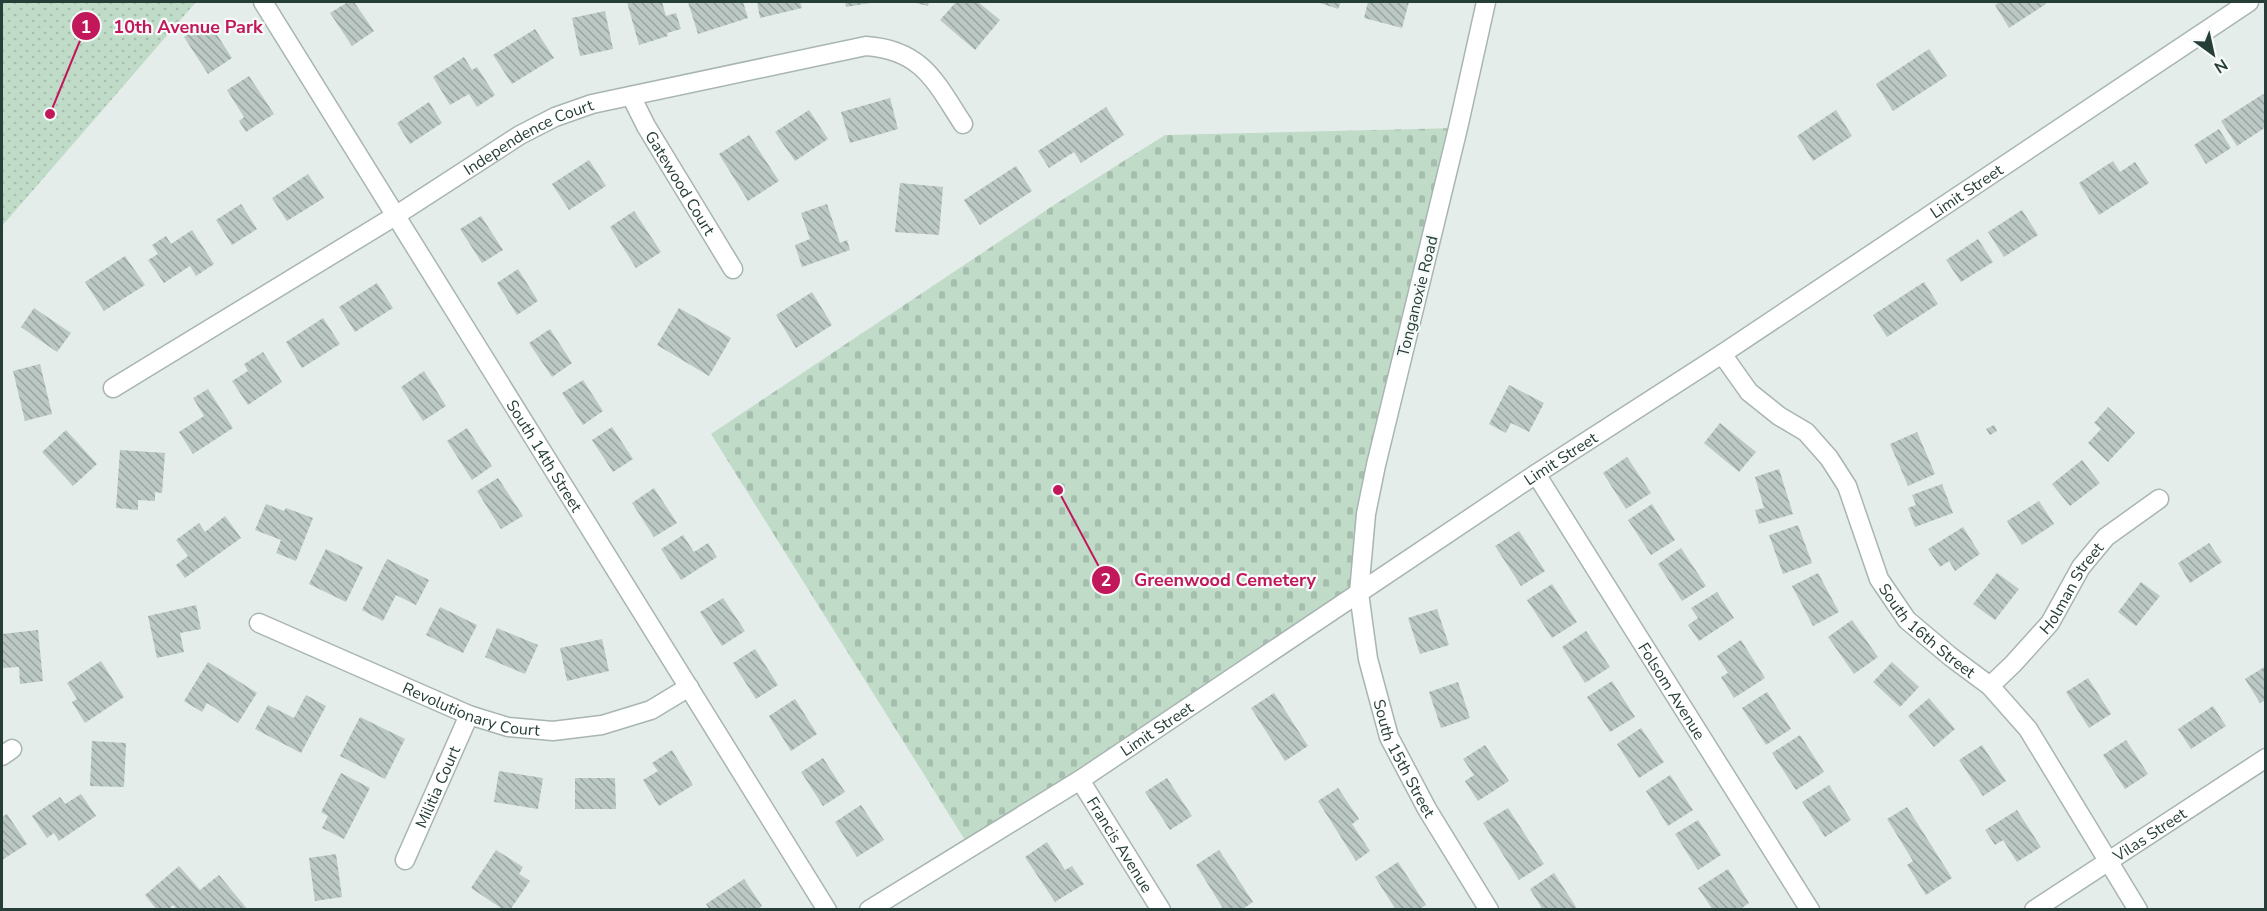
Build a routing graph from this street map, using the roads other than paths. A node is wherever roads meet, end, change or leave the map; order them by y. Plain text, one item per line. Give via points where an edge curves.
1 (263, 2) edge
2 (1486, 2) edge
3 (2249, 2) edge
4 (631, 96) junction
5 (963, 124) dead end
6 (395, 216) junction
7 (733, 269) dead end
8 (1722, 354) junction
9 (112, 388) dead end
10 (1536, 474) junction
11 (2159, 499) dead end
12 (1359, 593) junction
13 (259, 623) dead end
14 (1990, 686) junction
15 (689, 687) junction
16 (469, 715) junction
17 (2265, 758) edge
18 (1080, 780) junction
19 (405, 860) dead end
20 (2108, 861) junction
21 (827, 909) edge
22 (869, 909) edge
23 (1161, 909) edge
24 (1490, 909) edge
25 (1810, 909) edge
26 (2034, 909) edge
27 (2138, 909) edge

1 - 6 street, South 14th Street
2 - 12 street, Tonganoxie Road via 1374,475 1366,514
3 - 8 street, Limit Street
4 - 5 street, Independence Court via 866,46 886,47 921,65
4 - 6 street, Independence Court via 555,117 520,135
4 - 7 street, Gatewood Court
6 - 9 street, Independence Court
6 - 15 street, South 14th Street
8 - 10 street, Limit Street
8 - 14 street, South 16th Street via 1749,392 1806,432 1829,458 1847,486 1879,579 1907,620
10 - 12 street, Limit Street
10 - 25 street, Folsom Avenue
11 - 14 street, Holman Street via 2106,537 2081,567 2050,623
12 - 18 street, Limit Street
12 - 24 street, South 15th Street via 1368,659 1389,737 1426,809
13 - 16 street, Revolutionary Court
14 - 20 street, South 16th Street via 2028,729
15 - 16 street, Revolutionary Court via 651,710 573,729 508,727
15 - 21 street, South 14th Street
16 - 19 street, Militia Court
17 - 20 street, Vilas Street
18 - 22 street, Limit Street
18 - 23 street, Francis Avenue
20 - 26 street, Vilas Street
20 - 27 street, South 16th Street

